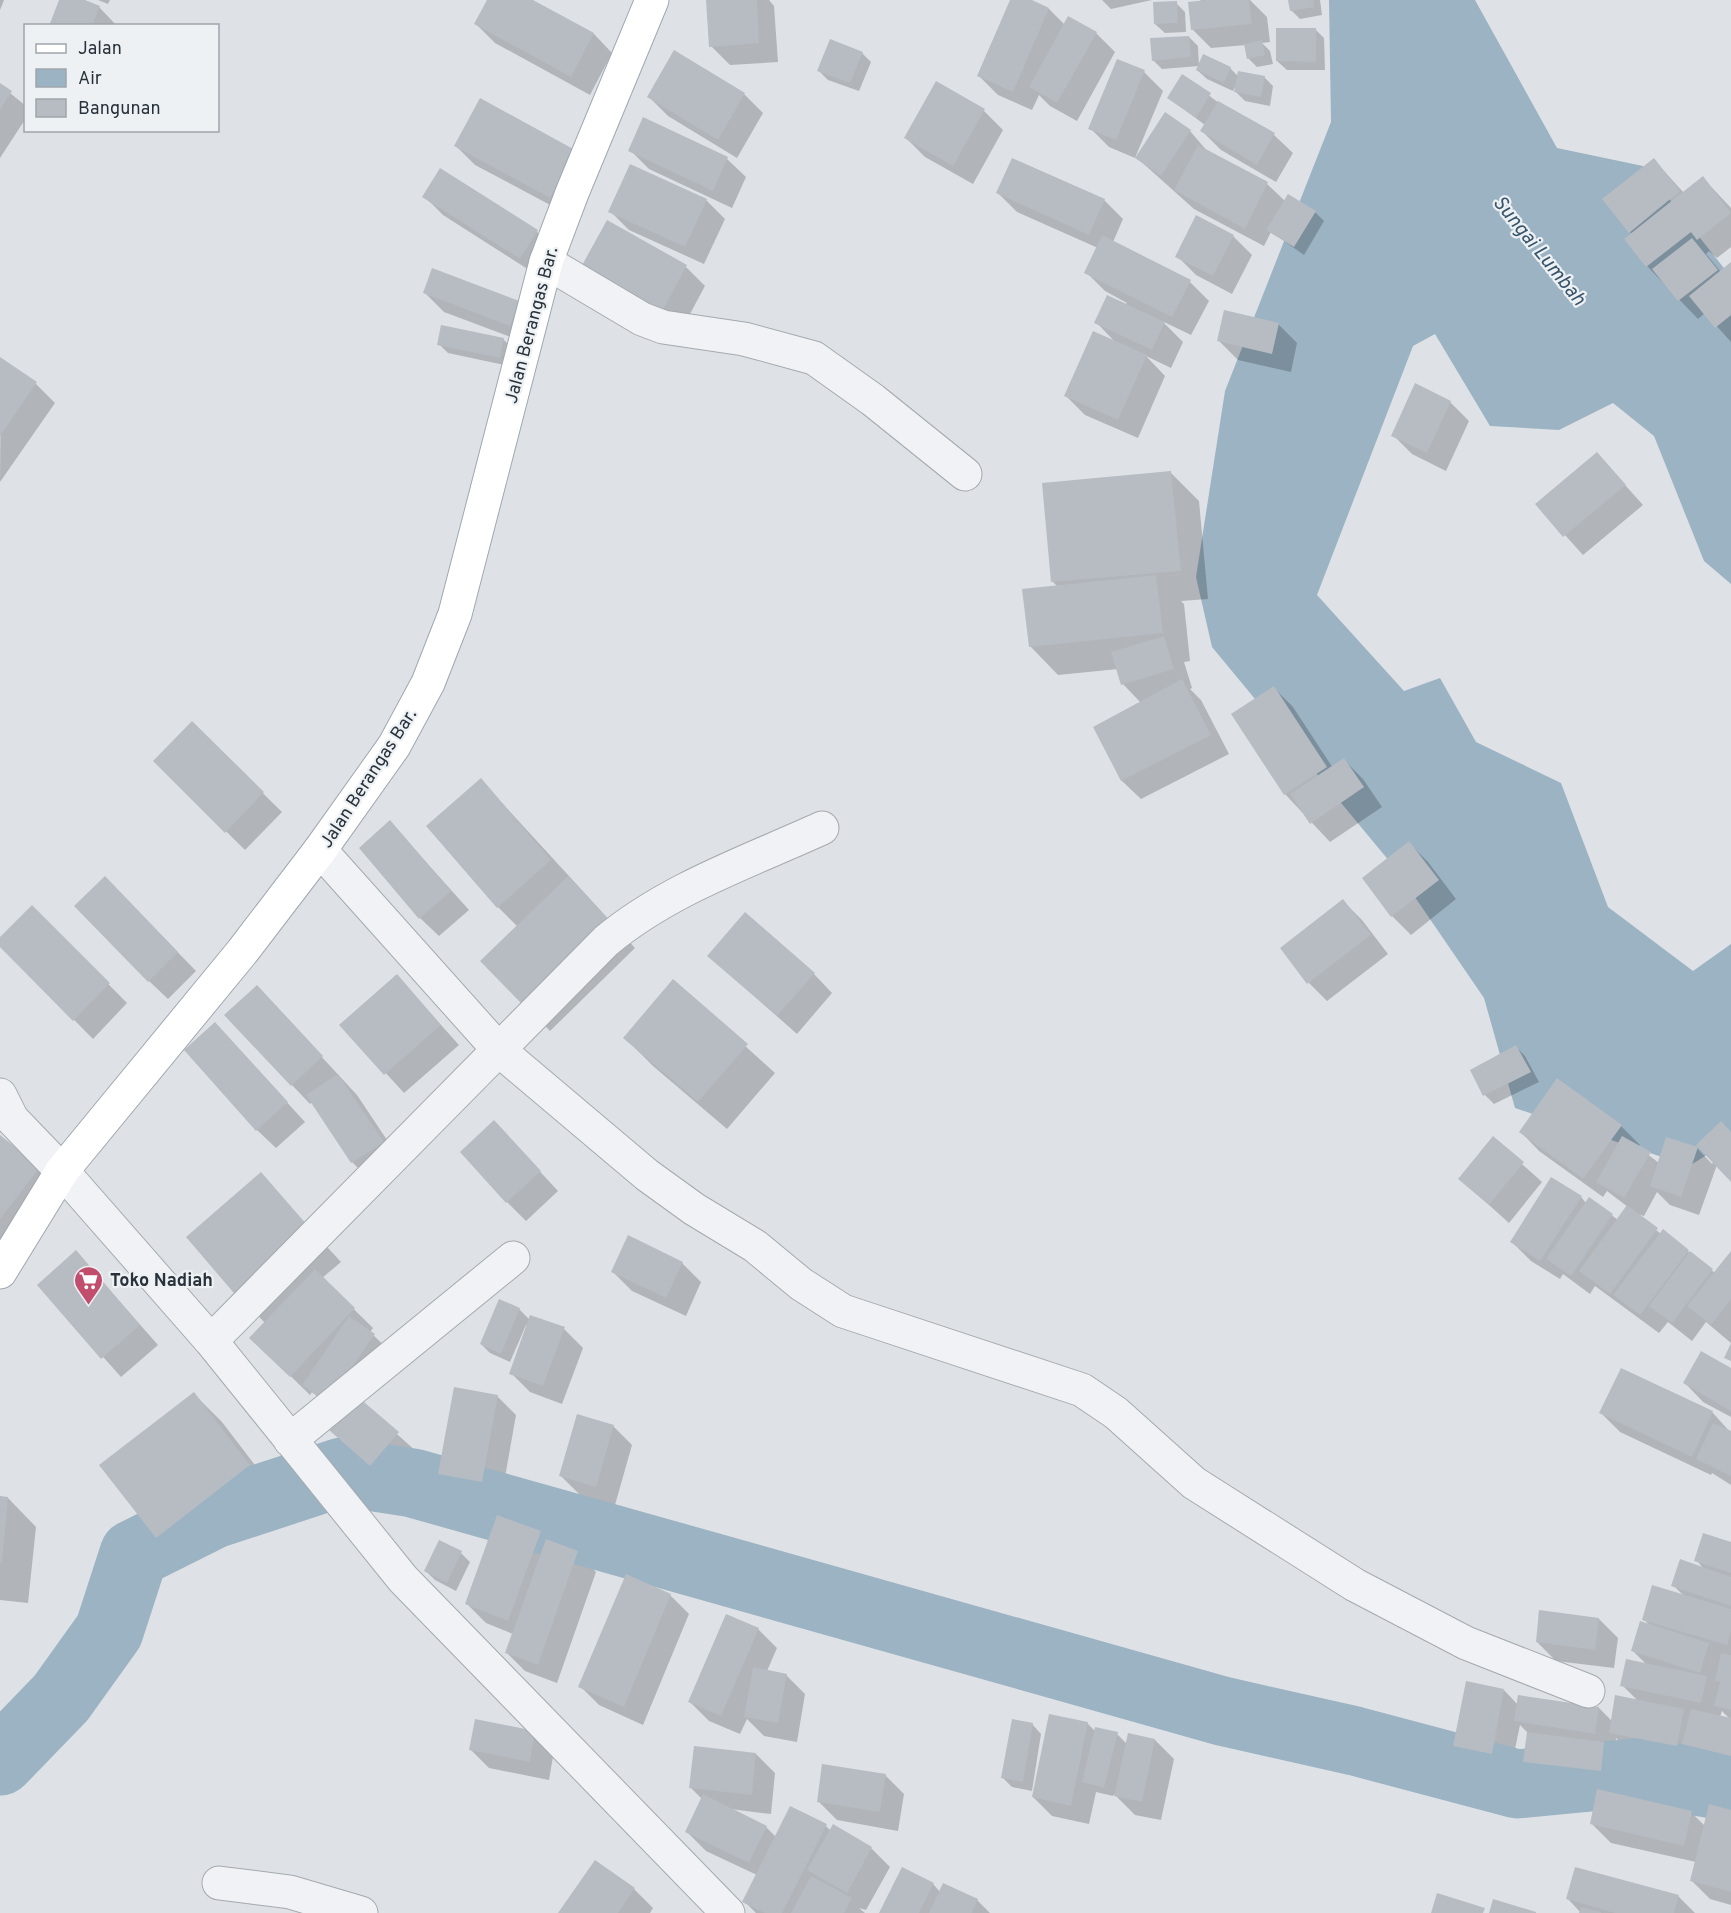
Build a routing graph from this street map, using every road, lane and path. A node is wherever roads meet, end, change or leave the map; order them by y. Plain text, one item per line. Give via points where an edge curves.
1 (652, 0) edge
2 (546, 262) junction
3 (966, 474) dead end
4 (822, 828) dead end
5 (320, 850) junction
6 (499, 1050) junction
7 (0, 1095) edge
8 (63, 1170) junction
9 (513, 1258) dead end
10 (0, 1272) edge
11 (210, 1341) junction
12 (290, 1440) junction
13 (1588, 1691) dead end
14 (219, 1883) dead end
15 (361, 1913) edge
16 (728, 1913) edge

1 - 2 main road, Jalan Berangas Bar.
2 - 3 street via 642,319 663,327 744,339 814,358
2 - 5 main road, Jalan Berangas Bar. via 455,614 428,683 394,746
4 - 6 street via 674,896 627,923
5 - 6 street
5 - 8 main road, Jalan Berangas Bar. via 242,952
6 - 11 street
6 - 13 street via 646,1175 755,1246 801,1284 843,1311 1082,1390 1116,1413 1194,1483 1355,1584 1466,1643
7 - 8 street via 12,1119
8 - 10 main road, Jalan Berangas Bar.
8 - 11 street
9 - 12 street
11 - 12 street
12 - 16 street via 403,1579
14 - 15 street via 290,1892

